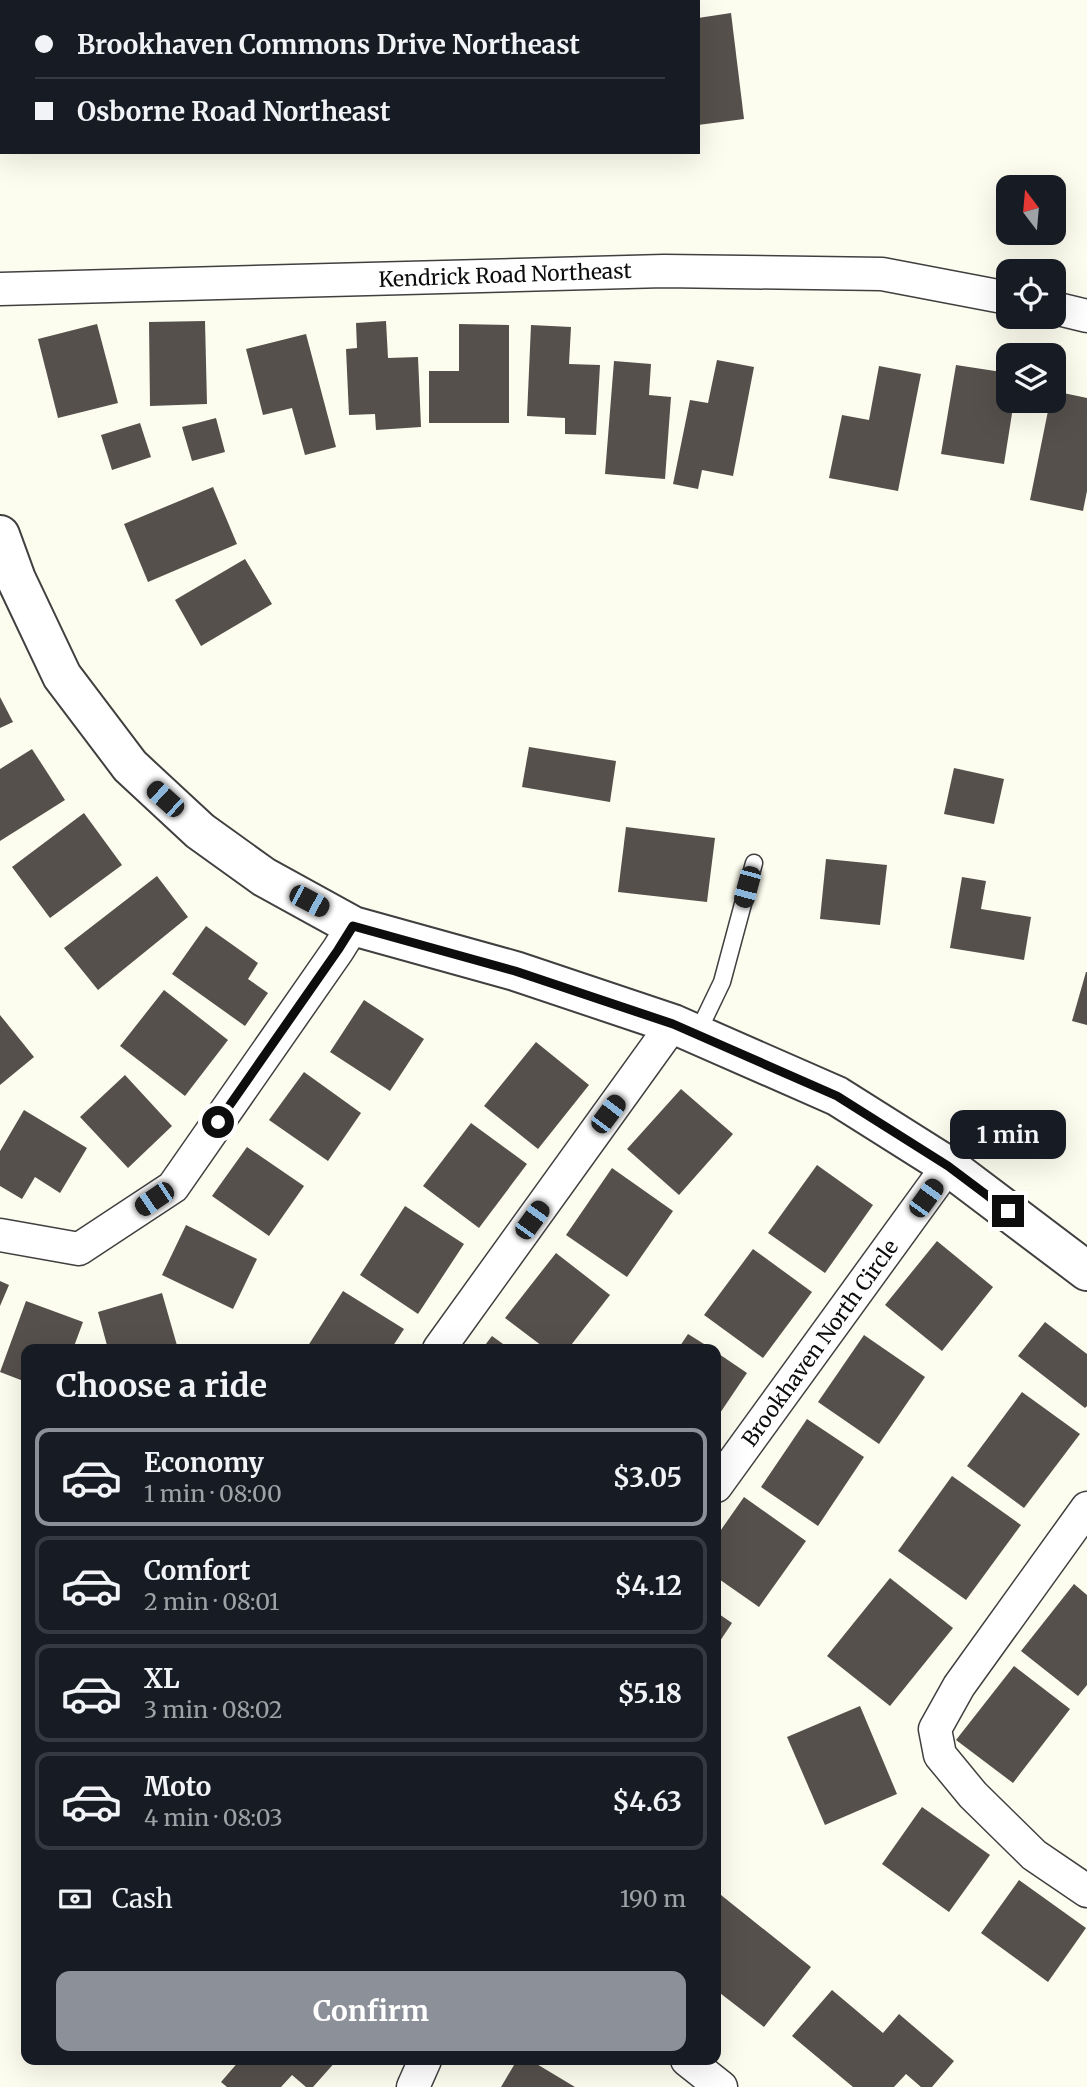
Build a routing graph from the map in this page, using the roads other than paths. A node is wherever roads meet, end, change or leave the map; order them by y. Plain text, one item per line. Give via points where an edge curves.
1 (0, 289) edge
2 (996, 296) edge
3 (1066, 311) edge
4 (1087, 316) edge
5 (0, 535) edge
6 (754, 863) dead end
7 (353, 926) junction
8 (685, 1029) junction
9 (948, 1166) junction
10 (0, 1235) edge
11 (1087, 1271) edge
12 (443, 1344) edge
13 (721, 1479) edge
14 (1087, 1508) edge
15 (1087, 1891) edge
16 (423, 2065) edge
17 (693, 2065) edge
18 (413, 2087) edge
19 (721, 2087) edge

1 - 2 street, Kendrick Road Northeast via 664,271 882,274
3 - 4 street
5 - 7 street via 62,676 130,766 200,831 264,877
6 - 8 lane via 722,982
7 - 8 street via 515,971
7 - 10 street via 173,1187 79,1249
8 - 9 street via 837,1096
8 - 12 street via 594,1133
9 - 11 street
9 - 13 street, Brookhaven North Circle
14 - 15 street via 959,1686 935,1730 940,1755 974,1795 1034,1855
16 - 18 street
17 - 19 street

